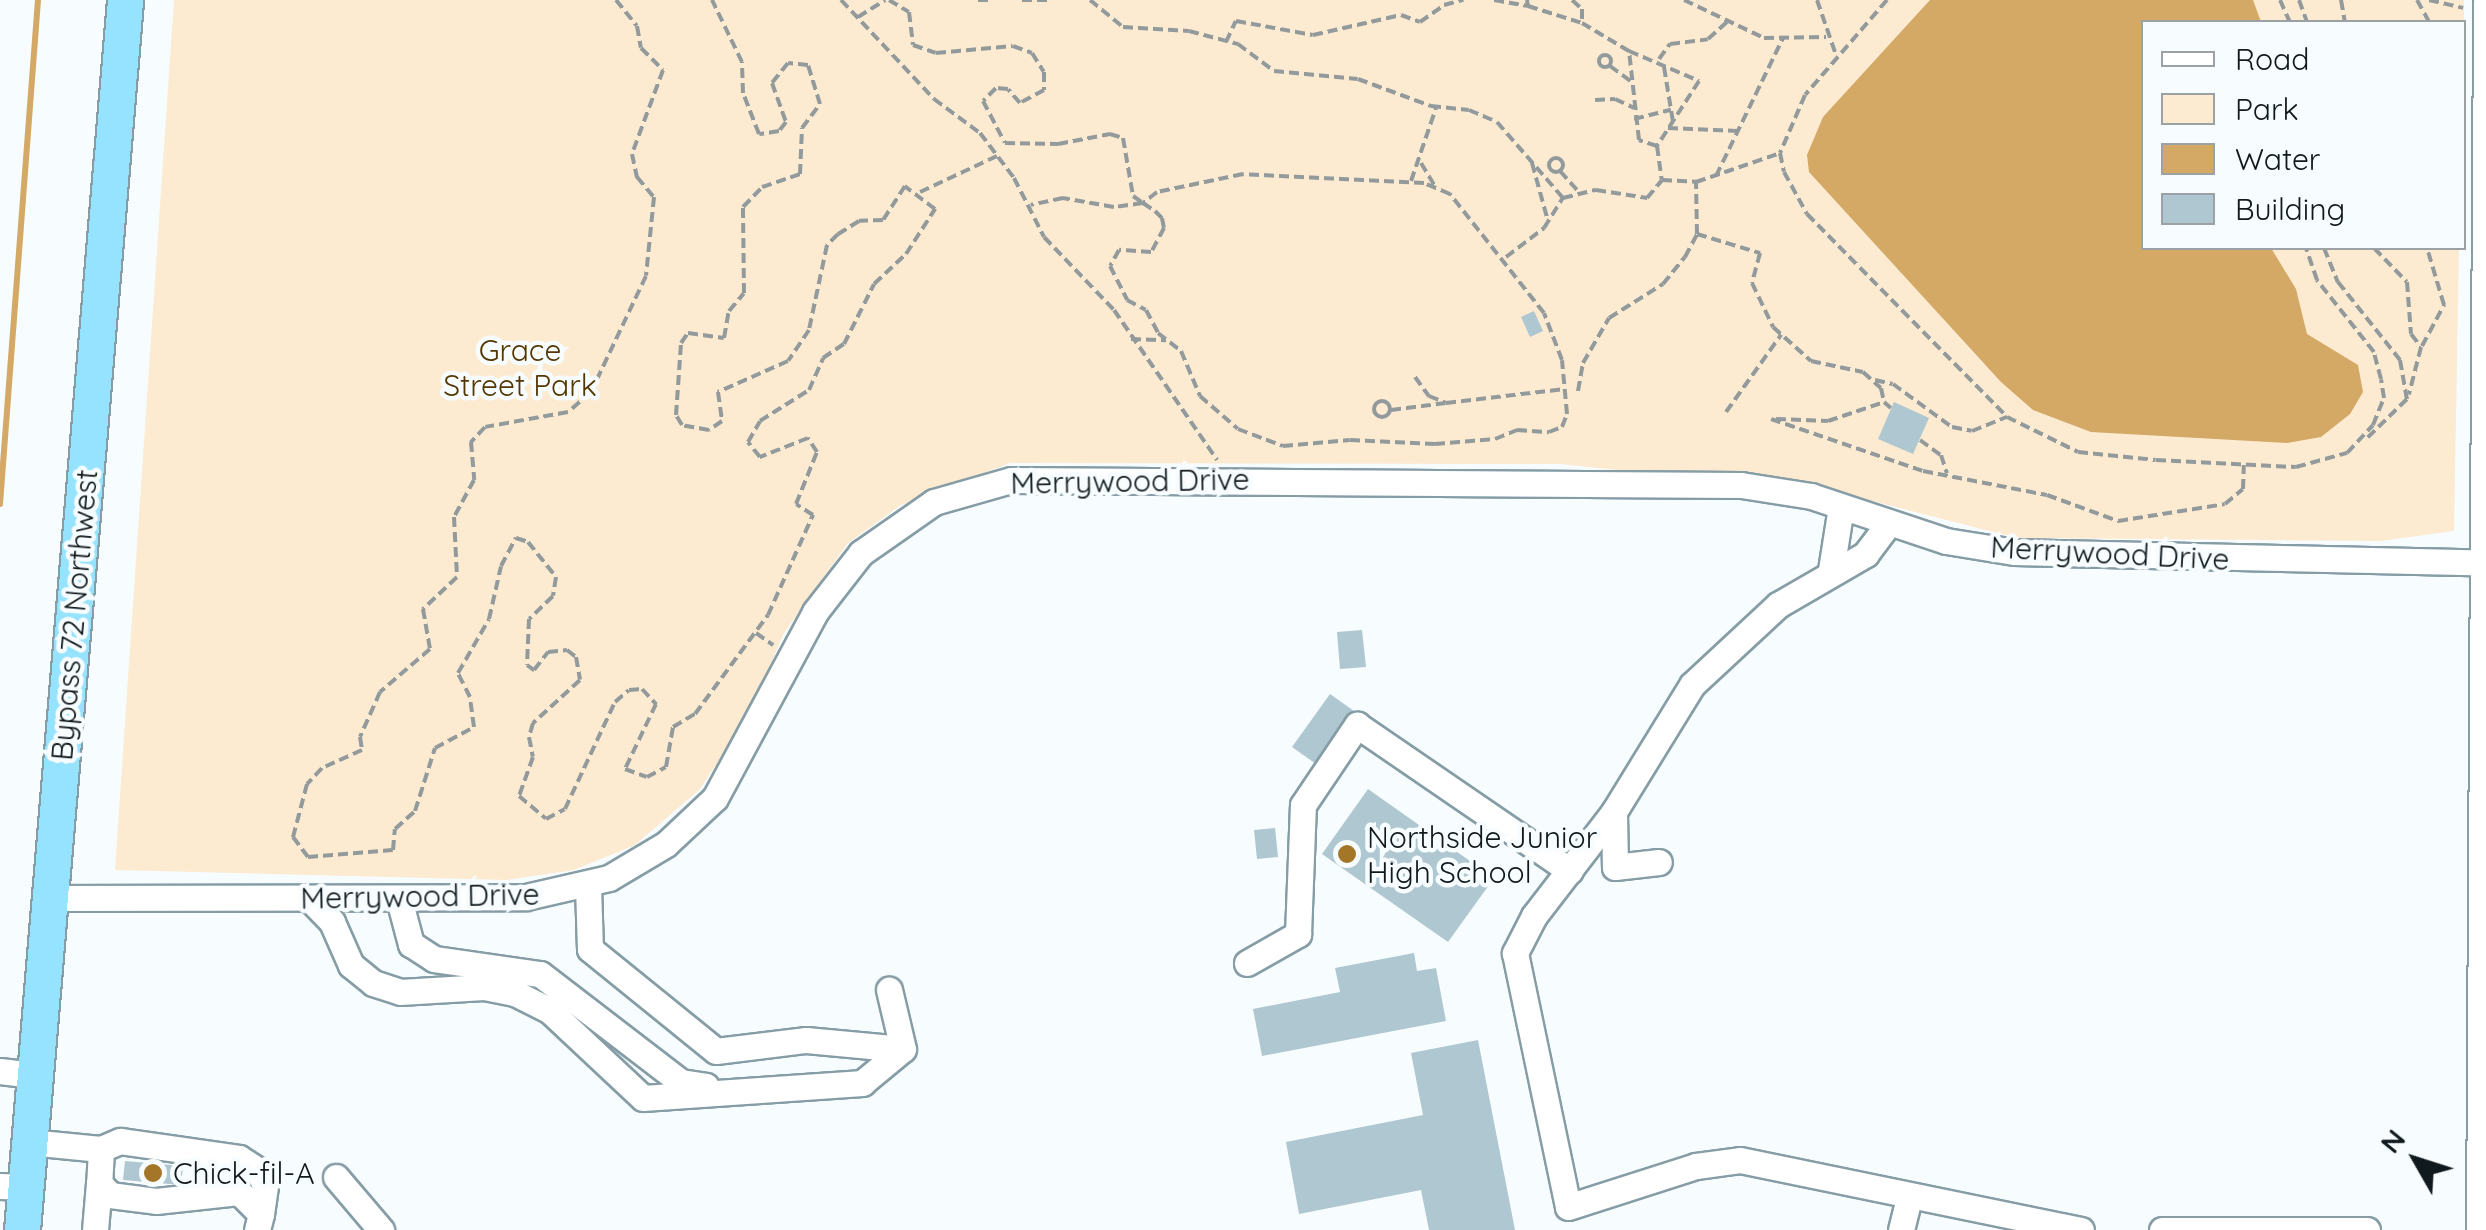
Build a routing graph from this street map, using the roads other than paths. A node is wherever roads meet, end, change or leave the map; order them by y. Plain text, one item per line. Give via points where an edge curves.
1 (126, 0) edge
2 (2477, 5) edge
3 (1841, 507) junction
4 (1889, 523) junction
5 (2482, 563) junction
6 (1832, 570) junction
7 (1614, 812) junction
8 (1659, 862) dead end
9 (1570, 871) junction
10 (588, 886) junction
11 (52, 898) junction
12 (309, 898) junction
13 (398, 899) junction
14 (1247, 963) dead end
15 (889, 990) dead end
16 (903, 1050) junction
17 (18, 1073) edge
18 (749, 1092) junction
19 (29, 1142) junction
20 (102, 1149) junction
21 (336, 1178) dead end
22 (98, 1183) junction
23 (13, 1187) edge
24 (1909, 1198) junction
25 (259, 1222) edge
26 (22, 1230) edge
27 (94, 1230) edge
28 (381, 1230) edge
29 (1901, 1230) edge
30 (2081, 1230) edge
31 (2162, 1230) edge
32 (2367, 1230) edge
33 (2478, 1230) edge

1 - 11 highway, Bypass 72 Northwest
2 - 5 street
3 - 4 street, Merrywood Drive
3 - 6 street
3 - 10 street, Merrywood Drive via 1741,485 1221,479 1011,480 970,488 915,512 861,554 822,601 714,798 666,844
4 - 5 street, Merrywood Drive via 1946,541 2070,557
4 - 6 street via 1866,554
5 - 33 street
6 - 7 street via 1734,639 1692,685
7 - 8 street via 1616,867
7 - 9 street
9 - 14 street via 1357,725 1304,805 1298,934
9 - 24 street via 1514,954 1568,1207 1663,1175 1740,1160
10 - 13 street, Merrywood Drive via 526,897
10 - 16 street via 590,949 716,1051 806,1040
11 - 12 street, Merrywood Drive
11 - 17 highway, Bypass 72 Northwest
12 - 13 street, Merrywood Drive
12 - 18 street via 332,922 351,965 373,983 400,992 484,987 526,998 550,1011 642,1098
13 - 18 street via 411,944 434,959 540,974 680,1082
15 - 16 street
16 - 18 street via 862,1083
17 - 19 highway, Bypass 72 Northwest
19 - 20 street
19 - 23 highway, Bypass 72 Northwest
20 - 22 street
20 - 25 street via 120,1141 239,1158 259,1172 265,1186
21 - 28 street
22 - 25 street via 110,1195 156,1202 239,1192
22 - 27 street
23 - 26 highway, Bypass 72 Northwest
24 - 29 street
24 - 30 street
31 - 32 street

